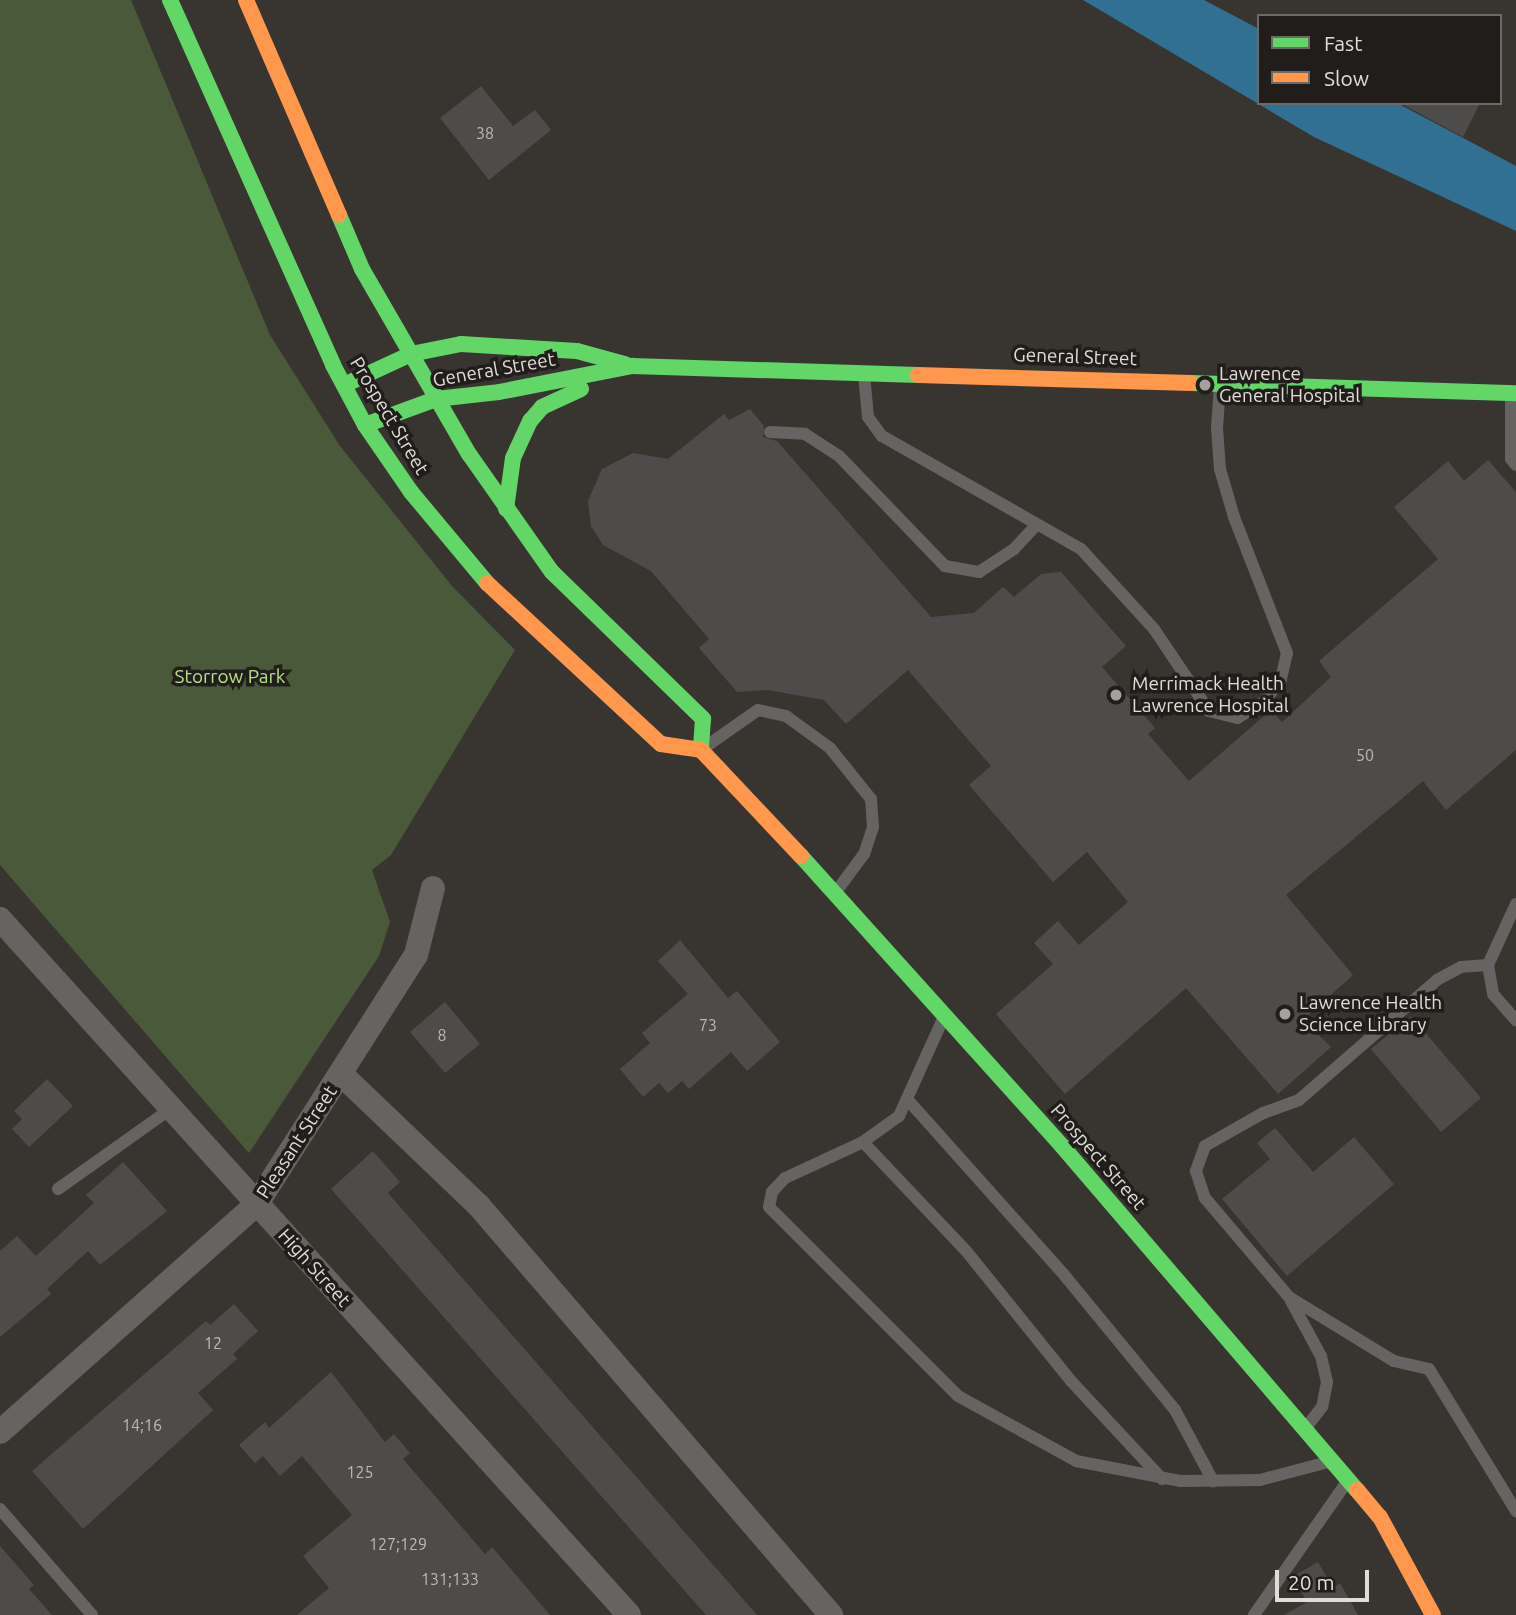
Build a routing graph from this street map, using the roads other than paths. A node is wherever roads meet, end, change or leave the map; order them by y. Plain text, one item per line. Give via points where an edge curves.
1 (170, 0) edge
2 (246, 0) edge
3 (411, 354) junction
4 (632, 366) junction
5 (864, 370) junction
6 (1220, 383) junction
7 (344, 385) junction
8 (1514, 393) edge
9 (436, 399) junction
10 (365, 425) junction
11 (770, 432) dead end
12 (1516, 465) edge
13 (506, 509) junction
14 (1036, 525) junction
15 (701, 750) junction
16 (433, 888) dead end
17 (835, 893) junction
18 (1516, 904) edge
19 (0, 919) edge
20 (1488, 965) junction
21 (945, 1016) junction
22 (1516, 1020) edge
23 (341, 1074) junction
24 (907, 1100) junction
25 (169, 1110) junction
26 (863, 1142) junction
27 (58, 1189) dead end
28 (256, 1205) junction
29 (1289, 1297) junction
30 (1304, 1430) junction
31 (0, 1431) edge
32 (1331, 1461) junction
33 (1162, 1480) junction
34 (1348, 1480) junction
35 (1213, 1481) junction
36 (0, 1509) edge
37 (1516, 1511) edge
38 (92, 1615) edge
39 (629, 1615) edge
40 (831, 1615) edge
41 (1254, 1615) edge
42 (1433, 1615) edge

1 - 7 main road, Prospect Street
2 - 3 main road via 362,269
3 - 4 main road, General Street via 461,344 577,351
3 - 7 main road, General Street
3 - 9 main road
4 - 5 main road, General Street
4 - 9 main road, General Street via 499,392
4 - 13 main road via 542,407 518,443
5 - 6 main road, General Street
5 - 14 lane via 868,417 882,436
6 - 8 main road, General Street
6 - 14 lane via 1220,469 1287,653 1281,679 1265,701 1237,718 1209,711 1154,629 1081,548
7 - 10 main road, Prospect Street
8 - 12 lane via 1511,459
9 - 10 main road, General Street
9 - 13 main road
10 - 15 main road, Prospect Street via 411,492 493,590 661,744
11 - 14 lane via 805,434 839,456 945,566 979,572 1013,549
13 - 15 main road via 552,572 703,719
15 - 17 main road, Prospect Street
15 - 17 lane via 758,710 786,716 830,748 871,799 873,827 863,854
16 - 23 street, Pleasant Street via 416,955
17 - 21 main road, Prospect Street
18 - 20 lane
19 - 25 street, High Street
20 - 22 lane via 1493,994
20 - 29 lane via 1461,967 1437,980 1298,1100 1263,1113 1206,1146 1196,1171 1205,1198
21 - 24 lane
21 - 30 main road, Prospect Street
23 - 28 street, Pleasant Street
23 - 40 street via 479,1206
24 - 26 lane via 892,1123
24 - 35 lane via 1065,1276 1175,1410
25 - 27 lane
25 - 28 street, High Street
26 - 33 lane via 967,1252 1071,1381
26 - 33 lane via 785,1178 772,1192 769,1207 958,1396 1076,1461
28 - 31 street, Pleasant Street
28 - 39 street, High Street
29 - 30 lane via 1321,1356 1327,1382 1322,1406
29 - 37 lane via 1394,1361 1429,1368
30 - 32 main road, Prospect Street
32 - 34 main road, Prospect Street
32 - 35 lane via 1290,1475
33 - 35 lane
34 - 41 lane
34 - 42 main road, Prospect Street via 1380,1517
36 - 38 lane

